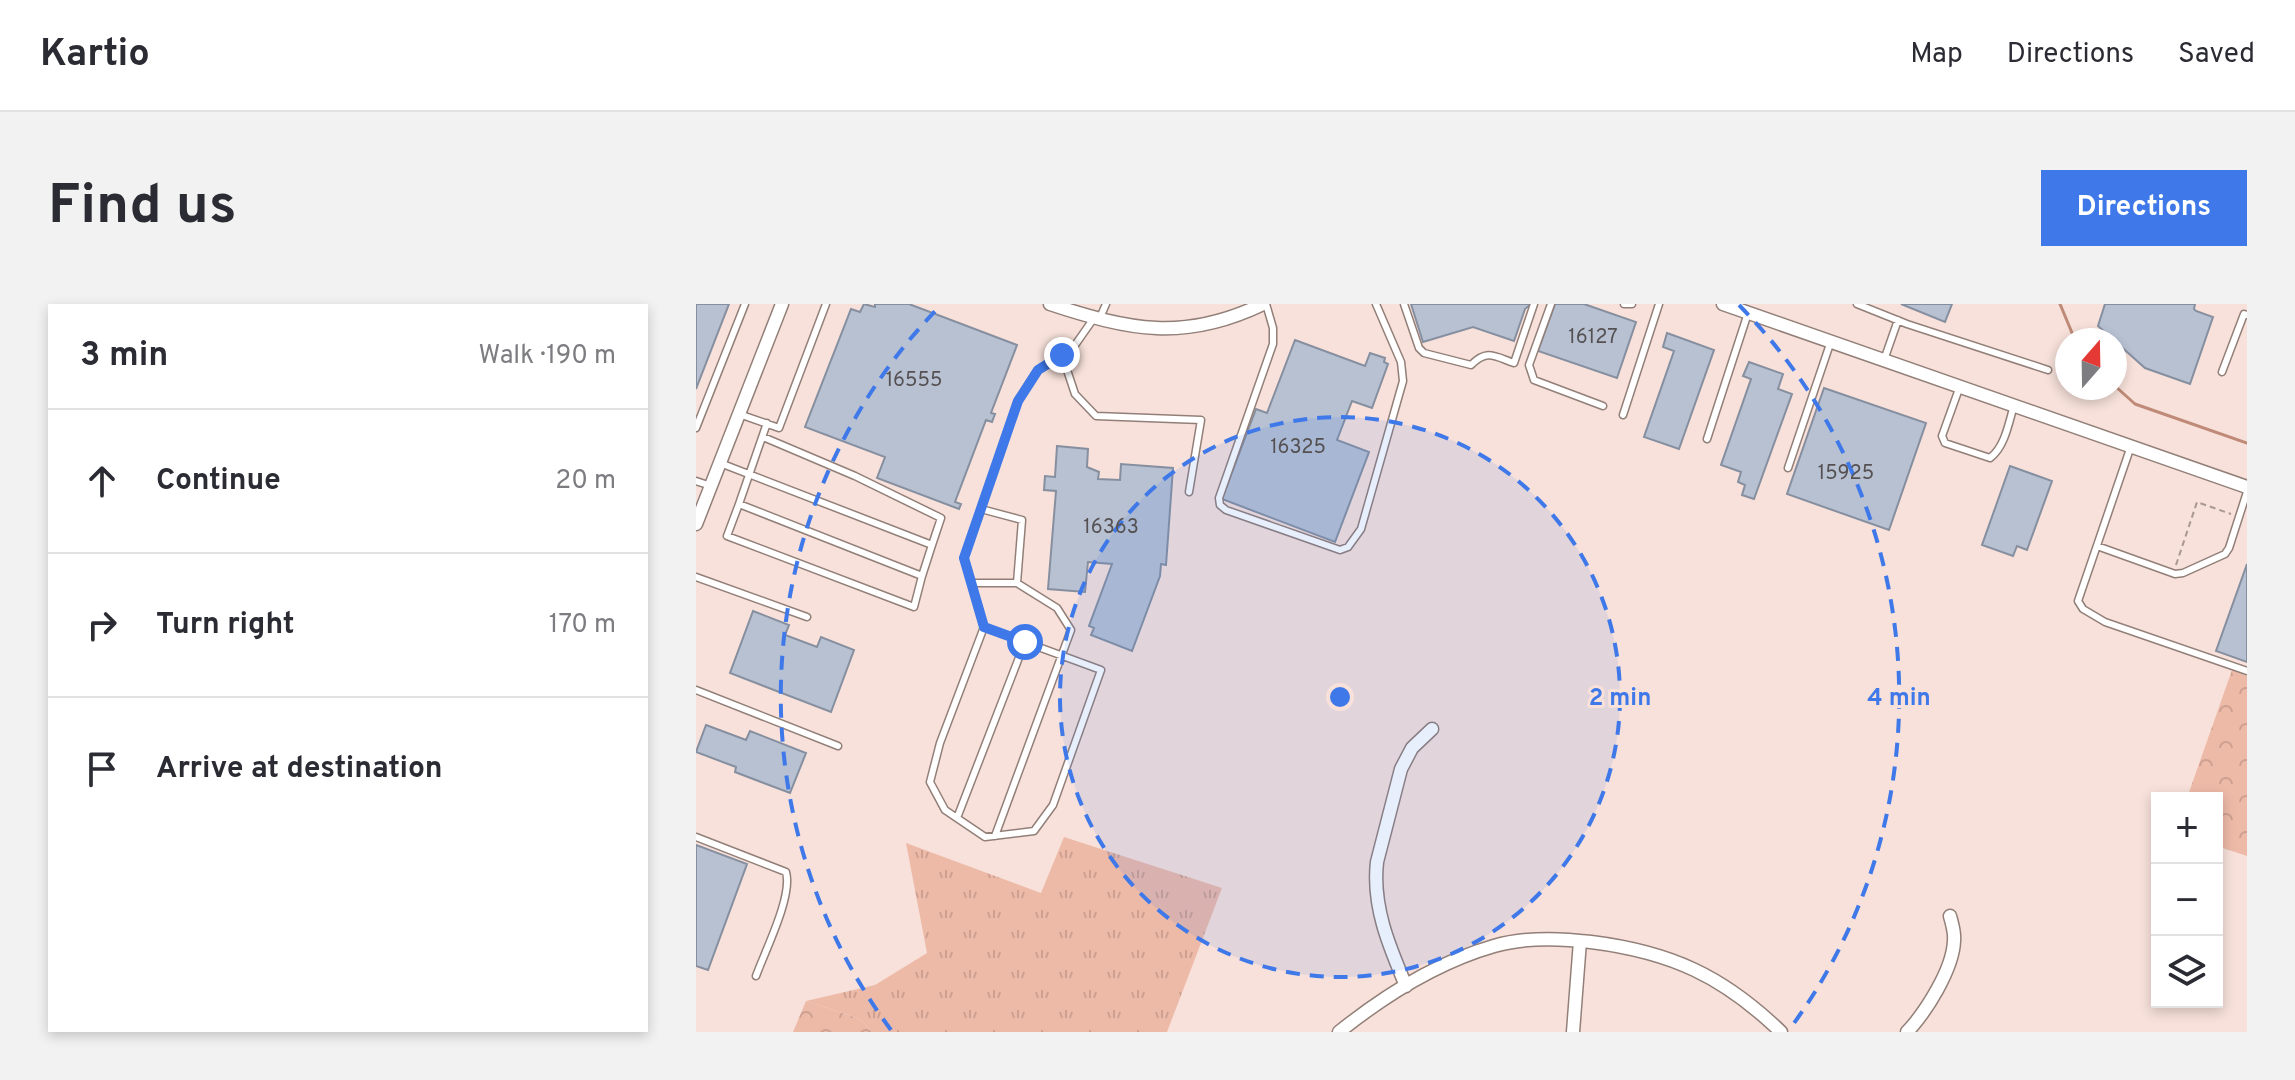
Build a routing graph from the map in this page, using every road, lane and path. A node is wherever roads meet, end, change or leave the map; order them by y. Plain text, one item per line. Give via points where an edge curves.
1 (745, 304) edge
2 (782, 304) edge
3 (826, 304) edge
4 (1106, 304) edge
5 (1264, 304) edge
6 (1376, 304) edge
7 (1404, 304) edge
8 (1534, 304) edge
9 (1551, 304) edge
10 (1624, 304) edge
11 (1632, 304) edge
12 (1659, 304) edge
13 (1723, 304) edge
14 (1857, 304) edge
15 (1054, 305) edge
16 (1749, 308) edge
17 (2247, 315) edge
18 (1096, 319) junction
19 (1898, 320) junction
20 (1831, 341) junction
21 (1062, 355) junction
22 (1884, 360) junction
23 (2048, 370) dead end
24 (2222, 372) dead end
25 (1960, 386) junction
26 (2014, 405) junction
27 (1603, 406) dead end
28 (739, 414) junction
29 (1623, 415) dead end
30 (767, 423) junction
31 (696, 428) edge
32 (763, 437) junction
33 (1707, 439) dead end
34 (2131, 446) junction
35 (720, 463) junction
36 (1788, 468) dead end
37 (750, 475) junction
38 (696, 481) edge
39 (711, 486) junction
40 (2247, 490) edge
41 (1189, 492) dead end
42 (739, 504) junction
43 (981, 509) junction
44 (2239, 517) junction
45 (696, 523) edge
46 (932, 545) junction
47 (2097, 546) junction
48 (2173, 573) junction
49 (922, 576) junction
50 (696, 577) edge
51 (971, 583) junction
52 (1017, 583) junction
53 (807, 617) dead end
54 (984, 627) junction
55 (1025, 642) junction
56 (1063, 656) junction
57 (2247, 671) edge
58 (696, 690) edge
59 (1432, 729) dead end
60 (838, 746) dead end
61 (957, 818) junction
62 (995, 836) junction
63 (696, 837) edge
64 (1950, 916) dead end
65 (1580, 941) junction
66 (756, 976) dead end
67 (1406, 986) junction
68 (1339, 1032) edge
69 (1573, 1032) edge
70 (1781, 1032) edge
71 (1907, 1032) edge

1 - 31 lane
2 - 28 street
3 - 30 lane via 779,428
4 - 18 lane
5 - 6 lane via 1273,344 1220,505 1340,550 1361,529 1403,381 1401,362
5 - 18 street via 1238,316 1179,329
7 - 8 lane via 1424,353 1471,365 1481,355 1514,363
9 - 27 lane via 1529,365 1534,380
10 - 11 lane
12 - 29 lane
13 - 16 street
14 - 19 lane
15 - 18 street
16 - 20 street
16 - 33 lane
17 - 24 lane
18 - 21 lane
19 - 22 lane
19 - 23 lane
20 - 22 street
20 - 36 lane
21 - 41 lane via 1075,394 1096,416 1201,420
21 - 43 lane via 1038,370 1018,401
22 - 25 street
25 - 26 street
25 - 26 lane via 1942,436 1945,443 1990,458 2001,445
26 - 34 street
28 - 30 lane
28 - 35 street
30 - 32 lane
32 - 37 lane
32 - 46 lane via 941,518
34 - 40 street
34 - 47 lane
35 - 37 lane
35 - 39 street
37 - 42 lane
37 - 46 lane
38 - 39 lane
39 - 45 street
40 - 44 lane
42 - 49 lane
42 - 49 lane via 727,536 914,607
43 - 51 lane via 964,558
43 - 52 lane via 1022,520
44 - 48 lane via 2225,554
44 - 48 path via 2197,502
46 - 49 lane
47 - 48 lane
47 - 57 lane via 2078,601 2083,609 2105,622
50 - 53 lane
51 - 52 lane
51 - 54 lane
52 - 56 lane via 1057,608 1071,630
54 - 55 lane
54 - 61 lane via 930,782 945,810
55 - 56 lane
55 - 61 lane
56 - 62 lane
56 - 62 lane via 1101,670 1053,805 1034,831
58 - 60 lane
59 - 67 street via 1412,748 1401,769 1375,877 1381,918
61 - 62 lane via 985,837
63 - 66 lane via 786,872 785,896
64 - 71 street via 1950,961
65 - 67 street via 1525,940 1494,946
65 - 69 street
65 - 70 street via 1686,964 1741,996
67 - 68 street

